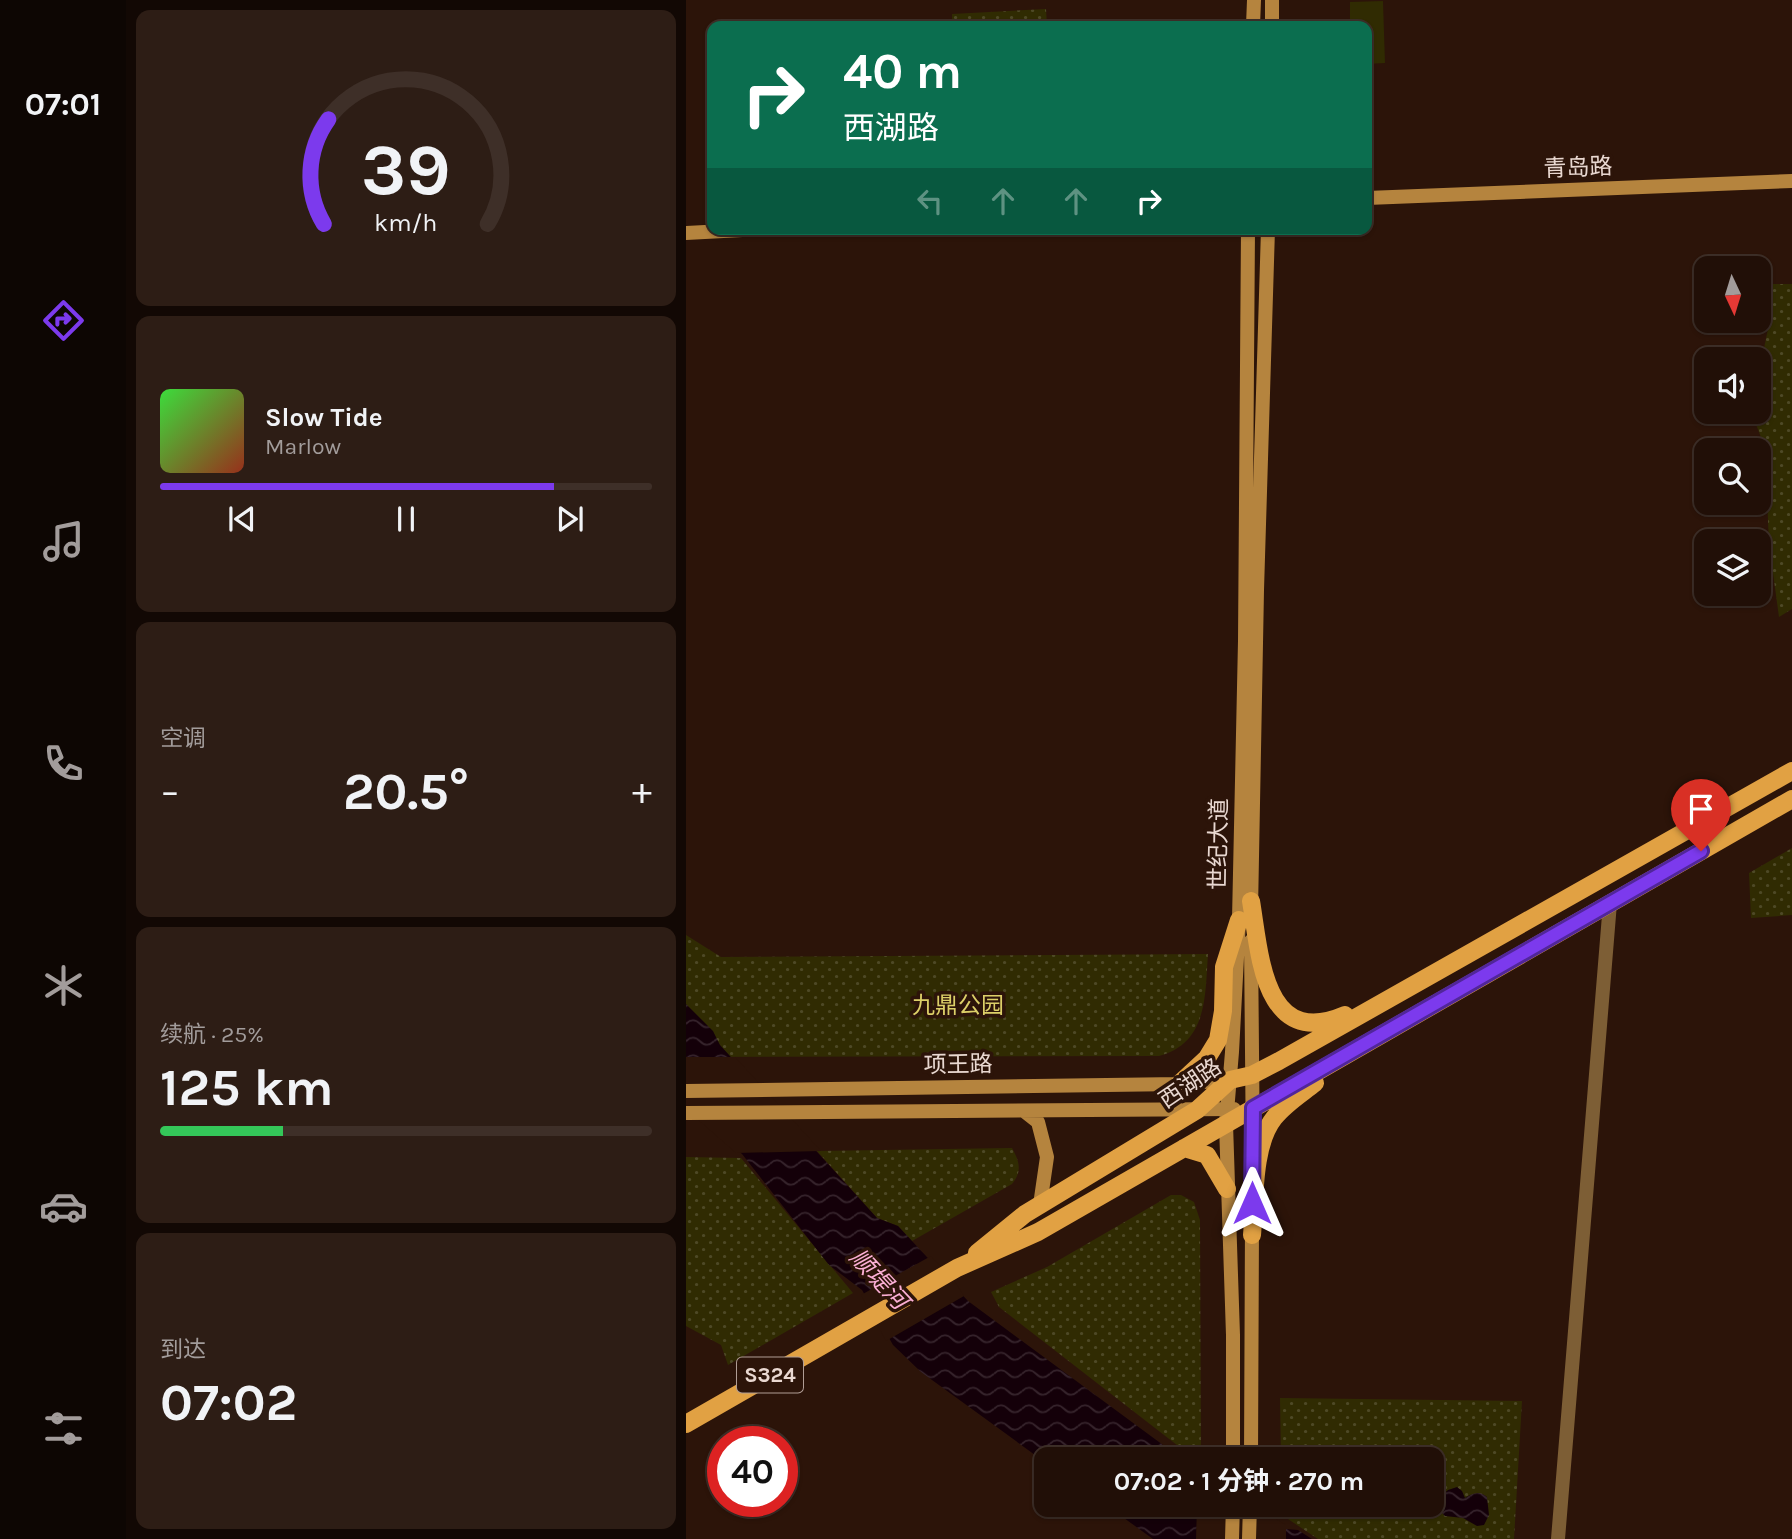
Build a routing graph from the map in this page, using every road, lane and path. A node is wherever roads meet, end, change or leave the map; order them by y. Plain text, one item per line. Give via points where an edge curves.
1 (1254, 0) edge
2 (1272, 0) edge
3 (1253, 21) edge
4 (1272, 21) edge
5 (1792, 181) edge
6 (1372, 198) edge
7 (707, 232) edge
8 (686, 233) edge
9 (1248, 235) edge
10 (1268, 235) edge
11 (1792, 771) edge
12 (1792, 799) edge
13 (1251, 901) junction
14 (1610, 903) junction
15 (1239, 920) junction
16 (1424, 978) junction
17 (1428, 1007) junction
18 (1252, 1075) junction
19 (1230, 1080) junction
20 (1179, 1084) junction
21 (686, 1091) edge
22 (1253, 1108) junction
23 (1197, 1110) junction
24 (1024, 1111) junction
25 (686, 1113) edge
26 (1227, 1116) junction
27 (1184, 1147) junction
28 (1227, 1189) junction
29 (1040, 1205) junction
30 (1252, 1235) junction
31 (957, 1268) junction
32 (686, 1424) edge
33 (1233, 1447) edge
34 (1251, 1447) edge
35 (1233, 1517) edge
36 (1250, 1517) edge
37 (1232, 1539) edge
38 (1249, 1539) edge
39 (1558, 1539) edge

1 - 3 street
2 - 4 street
5 - 6 street, 青岛路
7 - 8 street
9 - 15 street, 世纪大道
10 - 13 street, 世纪大道
11 - 16 main road, 西湖路
12 - 14 main road
13 - 16 main road via 1265,982 1289,1015 1302,1021 1341,1017
13 - 18 street, 世纪大道
14 - 17 main road
14 - 39 street
15 - 19 street, 世纪大道
15 - 20 main road via 1224,967 1218,1040 1207,1058
16 - 18 main road, 西湖路
17 - 22 main road
17 - 30 main road via 1315,1083 1274,1118 1259,1153
18 - 19 main road, 西湖路
18 - 22 street, 世纪大道
19 - 20 street, 项王路
19 - 23 main road, 西湖路
19 - 26 street, 世纪大道
20 - 21 street, 项王路
22 - 26 main road
22 - 30 street, 世纪大道
23 - 24 street, 项王路
23 - 26 street, 项王路
23 - 29 main road, 西湖路
24 - 25 street, 项王路
24 - 29 street via 1038,1122 1047,1157
26 - 27 main road
26 - 28 street, 世纪大道
27 - 28 main road via 1208,1155
27 - 31 main road via 1038,1232
28 - 33 street, 世纪大道
29 - 31 main road, 西湖路
30 - 34 street, 世纪大道
31 - 32 main road, S324
35 - 37 street
36 - 38 street

